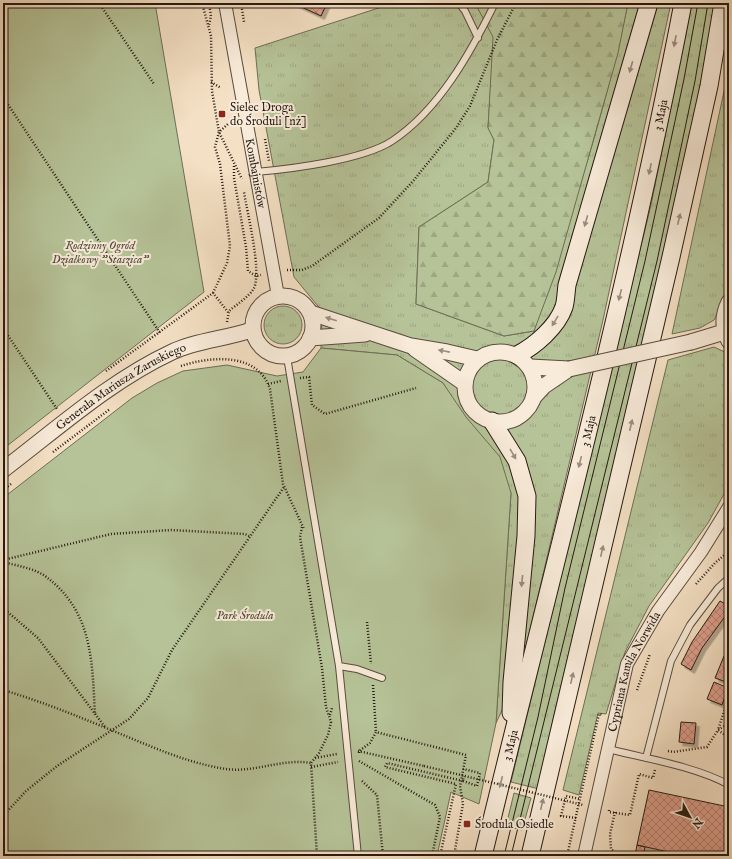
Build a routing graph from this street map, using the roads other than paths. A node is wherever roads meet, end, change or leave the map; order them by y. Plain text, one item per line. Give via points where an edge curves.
1 (225, 3) edge
2 (459, 3) edge
3 (495, 3) edge
4 (649, 3) edge
5 (683, 3) edge
6 (723, 3) edge
7 (478, 38) junction
8 (729, 40) edge
9 (709, 86) junction
10 (256, 172) junction
11 (278, 296) junction
12 (729, 302) edge
13 (311, 313) junction
14 (251, 330) junction
15 (378, 334) junction
16 (726, 337) edge
17 (310, 338) junction
18 (411, 346) junction
19 (517, 355) junction
20 (287, 357) junction
21 (477, 359) junction
22 (530, 367) junction
23 (569, 369) junction
24 (464, 384) junction
25 (533, 398) junction
26 (492, 421) junction
27 (3, 470) edge
28 (729, 506) edge
29 (729, 578) edge
30 (339, 666) junction
31 (382, 678) dead end
32 (511, 744) junction
33 (608, 749) junction
34 (646, 758) junction
35 (729, 785) edge
36 (358, 856) edge
37 (483, 856) edge
38 (530, 856) edge
39 (584, 856) edge

1 - 10 street, Kombajnistów
2 - 7 lane
3 - 7 lane
4 -> 19 main road via 567,285 564,307 552,327 524,352
5 -> 32 main road, 3 Maja via 635,237
6 - 9 main road
7 - 10 lane via 433,105 391,142 366,153
8 - 9 main road
38 -> 9 main road
10 - 11 street, Kombajnistów
11 - 13 street via 289,296 299,300
11 - 14 street via 266,299 258,308
12 - 16 street via 723,317
15 -> 13 street
13 - 17 street via 313,330
14 - 20 street via 265,351 275,356
14 - 27 street, Generała Mariusza Zaruskiego via 174,351 144,367 113,386
15 - 17 street
15 - 18 street
16 - 23 street, bridge
17 - 20 street via 298,353
21 -> 18 street
18 - 24 street
19 - 21 street via 496,352
19 - 22 street
20 - 30 lane
21 - 24 street via 466,374
22 - 23 street
22 - 25 street via 536,387
23 - 25 street via 544,386
24 - 26 street via 465,397 471,407
25 - 26 street via 527,410 519,417 510,421
26 -> 32 main road via 517,461 527,496 526,536 512,682
28 - 33 street, Cypriana Kamila Norwida via 701,552 658,611 627,664
29 - 34 lane via 718,588 690,625 672,661
30 - 31 lane
30 - 36 lane
32 -> 37 main road, 3 Maja
33 - 34 lane
33 - 39 street, Cypriana Kamila Norwida
34 - 35 lane

